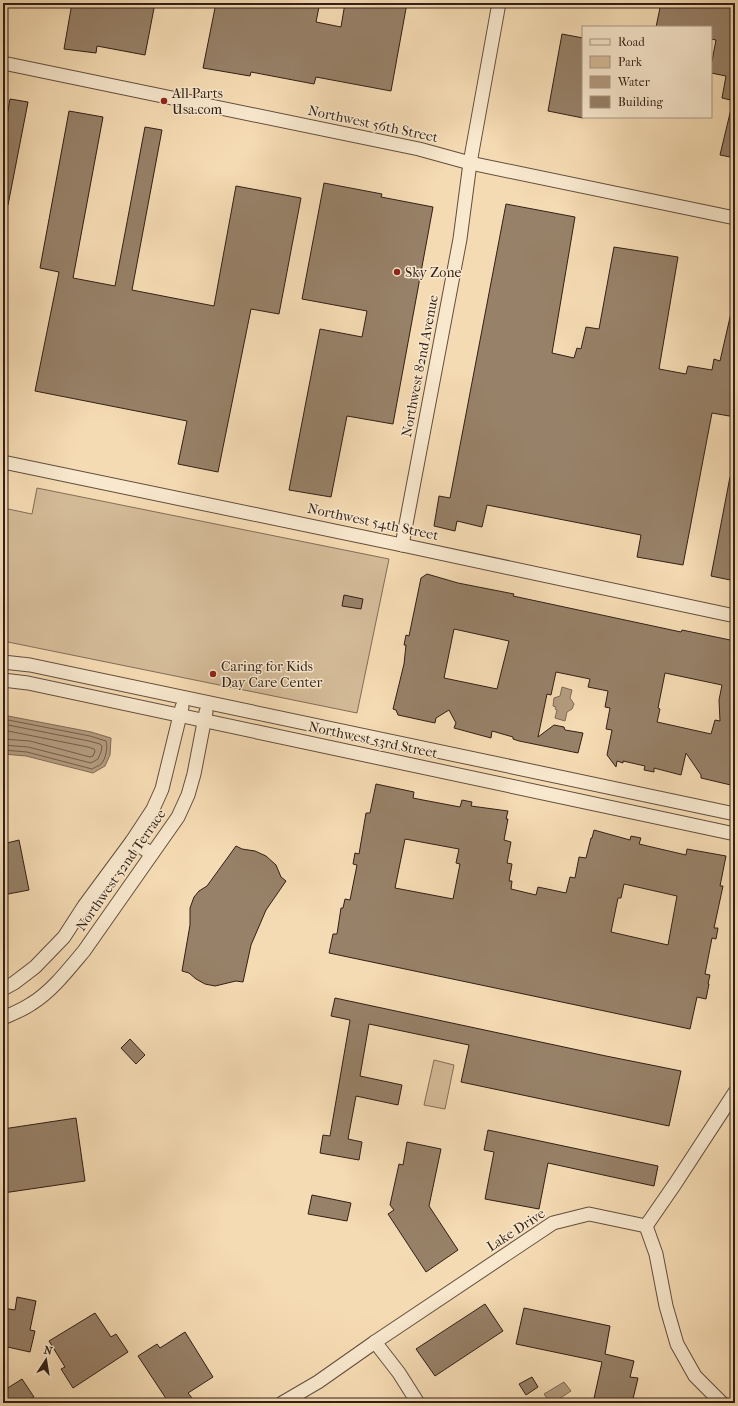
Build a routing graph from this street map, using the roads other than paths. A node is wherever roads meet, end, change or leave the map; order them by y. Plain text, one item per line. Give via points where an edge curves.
1 (499, 3) edge
2 (3, 63) edge
3 (470, 163) junction
4 (735, 218) edge
5 (3, 462) edge
6 (402, 545) junction
7 (735, 616) edge
8 (3, 662) edge
9 (3, 680) edge
10 (184, 697) junction
11 (208, 703) junction
12 (180, 716) junction
13 (204, 721) junction
14 (582, 782) junction
15 (578, 800) junction
16 (735, 814) edge
17 (735, 834) edge
18 (132, 841) junction
19 (152, 854) junction
20 (3, 989) edge
21 (3, 1018) edge
22 (735, 1092) edge
23 (646, 1226) junction
24 (375, 1342) junction
25 (282, 1403) edge
26 (418, 1403) edge
27 (722, 1403) edge

1 - 3 street, Northwest 82nd Avenue
2 - 3 street, Northwest 56th Street via 412,148
3 - 4 street, Northwest 56th Street
3 - 6 street, Northwest 82nd Avenue via 460,239
5 - 6 street, Northwest 54th Street
6 - 7 street, Northwest 54th Street
8 - 10 street, Northwest 53rd Street via 30,665
9 - 12 street, Northwest 53rd Street via 28,683
10 - 11 street, Northwest 53rd Street
10 - 12 street, Northwest 52nd Terrace
11 - 13 street, Northwest 52nd Terrace
11 - 14 street, Northwest 53rd Street
12 - 13 street, Northwest 53rd Street
12 - 18 street, Northwest 52nd Terrace via 162,789 153,809
13 - 15 street, Northwest 53rd Street
13 - 19 street, Northwest 52nd Terrace via 188,795 178,817
14 - 15 street
14 - 16 street, Northwest 53rd Street
15 - 17 street, Northwest 53rd Street
18 - 19 street
18 - 20 street, Northwest 52nd Terrace via 64,937 35,967
19 - 21 street, Northwest 52nd Terrace via 84,951 53,986 31,1004
22 - 23 street
23 - 24 street, Lake Drive via 589,1214 553,1224
23 - 27 street via 656,1254 666,1306 677,1344 695,1376
24 - 25 street, Lake Drive via 318,1382
24 - 26 street

